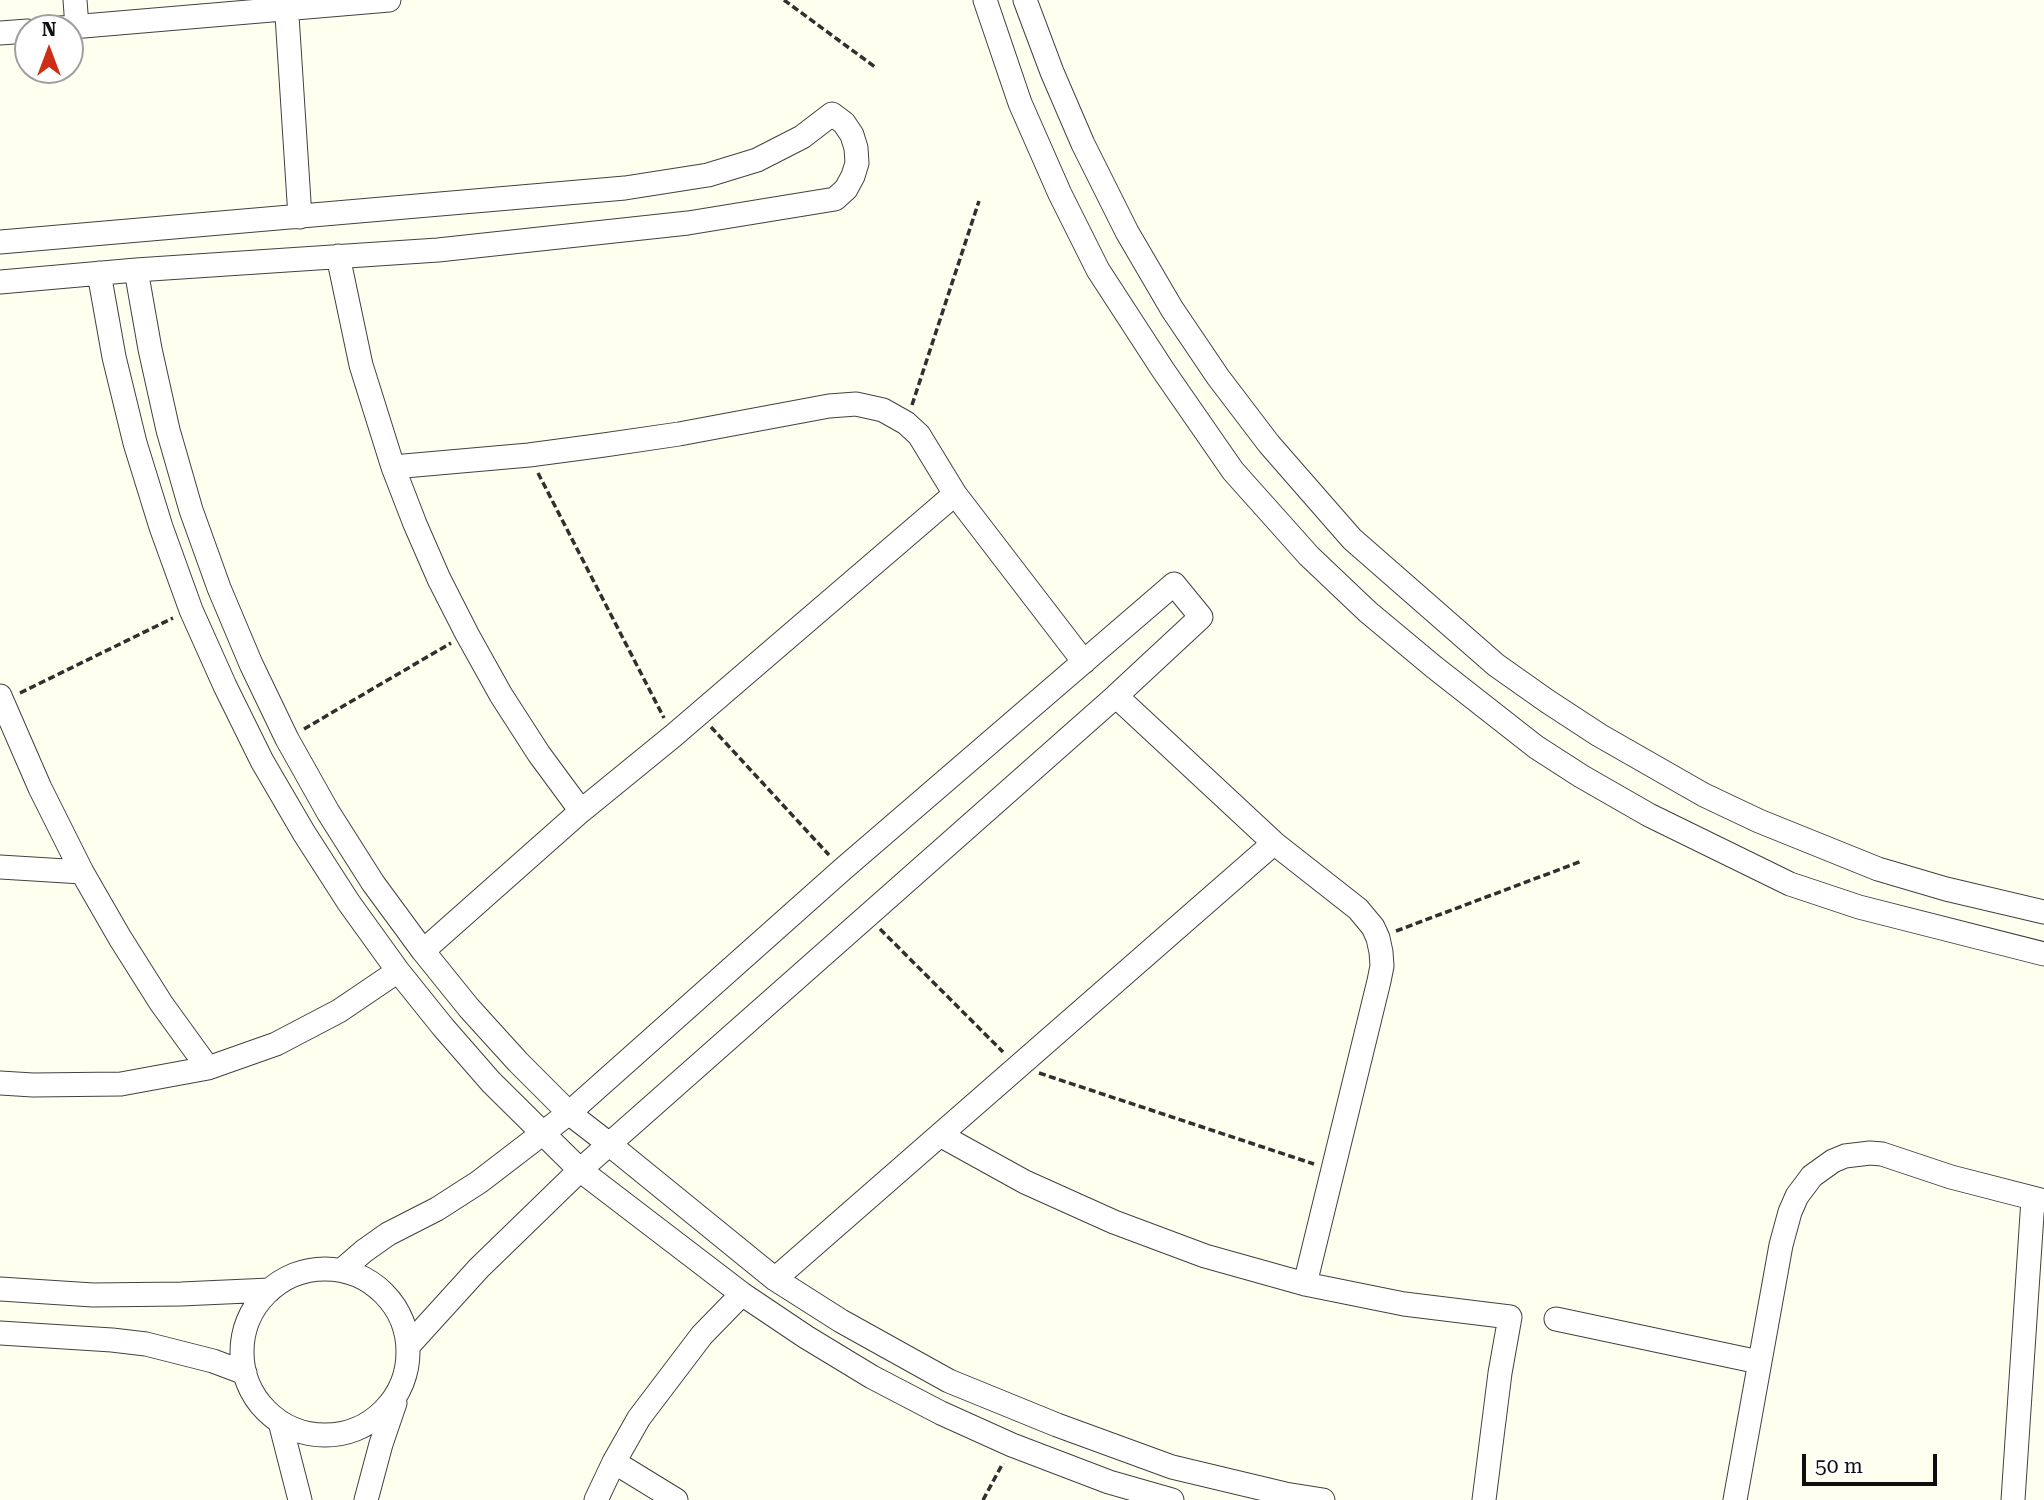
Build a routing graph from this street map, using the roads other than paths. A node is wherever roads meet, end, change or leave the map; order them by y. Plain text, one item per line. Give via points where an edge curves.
1 (389, 0) edge
2 (985, 0) edge
3 (1025, 0) edge
4 (286, 4) edge
5 (84, 25) edge
6 (300, 217) junction
7 (0, 242) edge
8 (338, 256) junction
9 (136, 270) junction
10 (99, 273) junction
11 (0, 282) edge
12 (393, 467) junction
13 (955, 494) junction
14 (1084, 662) junction
15 (1116, 696) junction
16 (1, 699) edge
17 (581, 811) junction
18 (1274, 843) junction
19 (0, 867) edge
20 (82, 872) junction
21 (2044, 912) edge
22 (423, 951) junction
23 (2044, 954) edge
24 (398, 971) junction
25 (208, 1068) junction
26 (0, 1083) edge
27 (569, 1113) junction
28 (542, 1133) junction
29 (940, 1135) junction
30 (610, 1144) junction
31 (580, 1170) junction
32 (2038, 1200) edge
33 (342, 1270) junction
34 (775, 1279) junction
35 (1305, 1284) junction
36 (0, 1289) edge
37 (270, 1290) junction
38 (741, 1294) junction
39 (1556, 1319) dead end
40 (0, 1333) edge
41 (409, 1345) junction
42 (1759, 1362) junction
43 (245, 1373) junction
44 (400, 1390) junction
45 (281, 1422) junction
46 (614, 1462) junction
47 (300, 1500) edge
48 (366, 1500) edge
49 (596, 1500) edge
50 (676, 1500) edge
51 (1172, 1500) edge
52 (1323, 1500) edge
53 (1484, 1500) edge
54 (1735, 1500) edge
55 (2013, 1500) edge

1 - 4 street
2 - 23 street via 1020,103 1098,270 1233,471 1309,556 1368,612 1536,747 1649,815 1790,884 1859,907
3 - 21 street via 1083,144 1172,309 1269,444 1352,539 1496,666 1600,735 1704,795 1878,869
4 - 5 street
4 - 6 street
6 - 7 street
6 - 8 street via 625,188 708,175 757,160 802,137 832,114 852,135 856,155 853,176 835,199 647,228
8 - 9 street
8 - 12 street via 361,365
9 - 10 street
9 - 22 street via 169,430 191,510 224,601 287,739 328,812
10 - 11 street
10 - 24 street via 135,443 191,610 262,761 326,868
12 - 13 street via 679,434 856,404 883,410 906,423 929,449
12 - 17 street via 467,634 508,705
13 - 14 street
13 - 17 street
14 - 15 street via 1174,584 1201,617
14 - 27 street
15 - 18 street
15 - 30 street
16 - 20 street
17 - 22 street
18 - 29 street
18 - 35 street via 1358,909 1378,938 1382,966
19 - 20 street
20 - 25 street via 120,938
22 - 27 street via 517,1062
24 - 25 street via 297,1033
24 - 28 street via 491,1082
25 - 26 street via 121,1084
27 - 28 street
27 - 30 street
28 - 31 street
28 - 33 street via 458,1196 388,1234
29 - 34 street
29 - 35 street via 1025,1182 1114,1222 1205,1256
30 - 31 street
30 - 34 street
31 - 38 street
31 - 41 street via 479,1268
32 - 42 street via 1882,1154 1857,1154 1833,1161 1812,1175 1790,1212
32 - 55 street
33 - 37 street via 296,1274
33 - 41 street via 383,1291 401,1316
34 - 52 street via 949,1381 1057,1425 1172,1466
35 - 53 street via 1404,1304 1510,1317
36 - 37 street via 93,1295
37 - 43 street via 245,1328
38 - 46 street via 669,1376
38 - 51 street via 872,1377 941,1413 1109,1482
39 - 42 street
40 - 43 street via 146,1344
41 - 44 street
42 - 54 street
43 - 45 street via 258,1401
44 - 45 street via 381,1414 340,1434 309,1433
44 - 48 street
45 - 47 street
46 - 49 street
46 - 50 street

